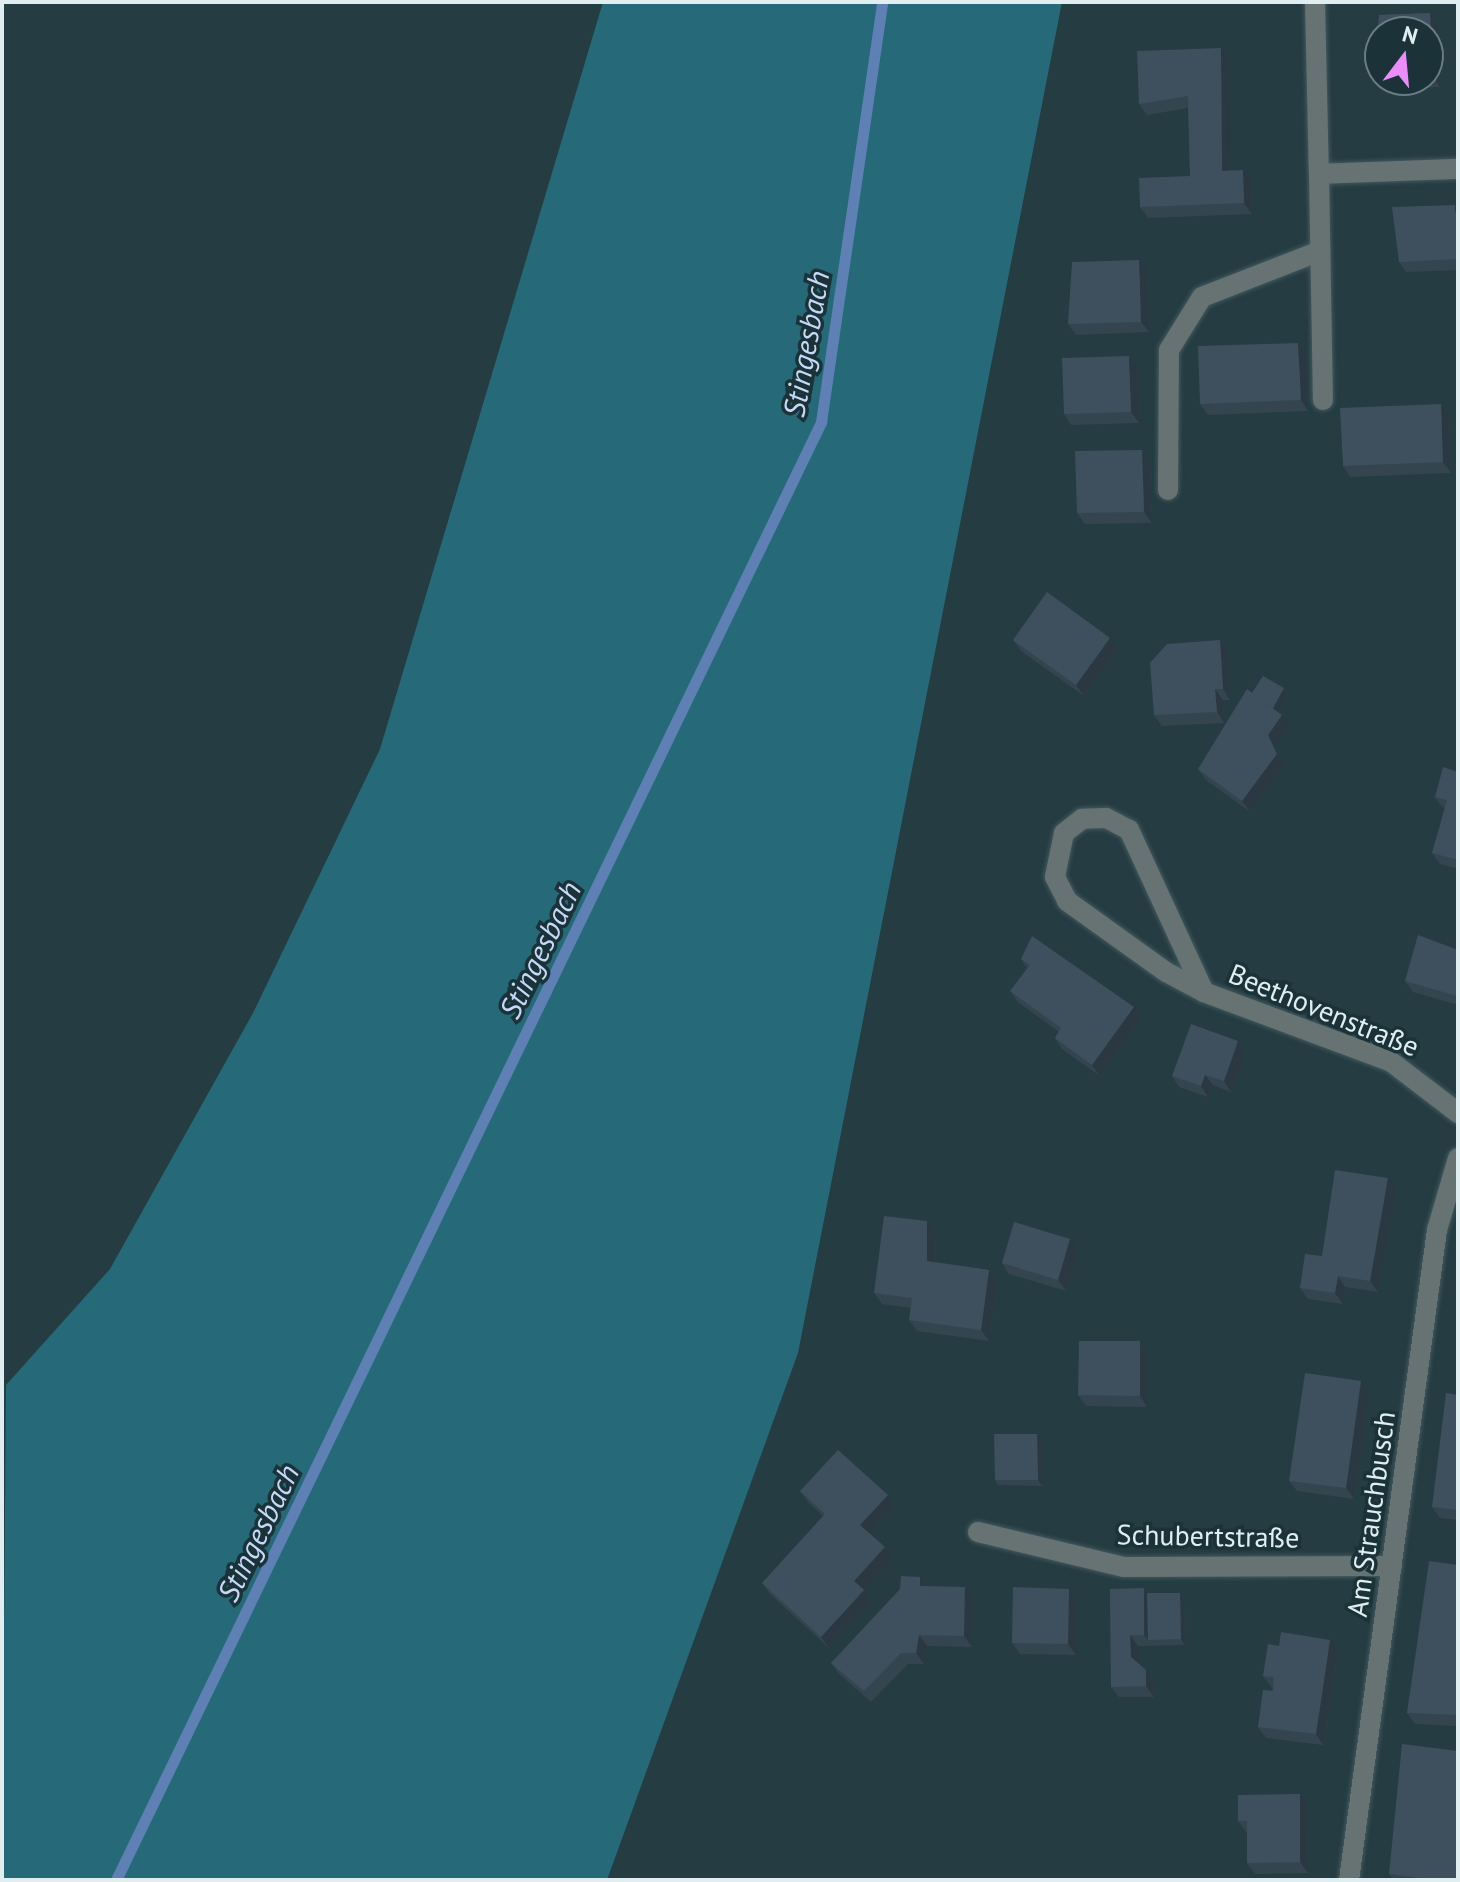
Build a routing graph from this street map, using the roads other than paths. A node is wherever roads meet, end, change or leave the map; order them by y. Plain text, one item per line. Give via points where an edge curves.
1 (1315, 2) edge
2 (1458, 169) edge
3 (1319, 174) junction
4 (1320, 251) junction
5 (1323, 400) dead end
6 (1168, 490) dead end
7 (1204, 992) junction
8 (1458, 1113) edge
9 (1458, 1158) edge
10 (1453, 1190) edge
11 (978, 1532) dead end
12 (1392, 1566) junction
13 (1349, 1880) edge

1 - 3 street
2 - 3 street
3 - 4 street
4 - 5 street
4 - 6 street via 1202,297 1169,350
7 - 7 street, Beethovenstraße via 1067,901 1055,877 1064,833 1082,819 1106,818 1129,830
7 - 8 street, Beethovenstraße via 1390,1061
9 - 10 street, Am Strauchbusch
10 - 12 street, Am Strauchbusch
11 - 12 street, Schubertstraße via 1124,1567
12 - 13 street, Am Strauchbusch

